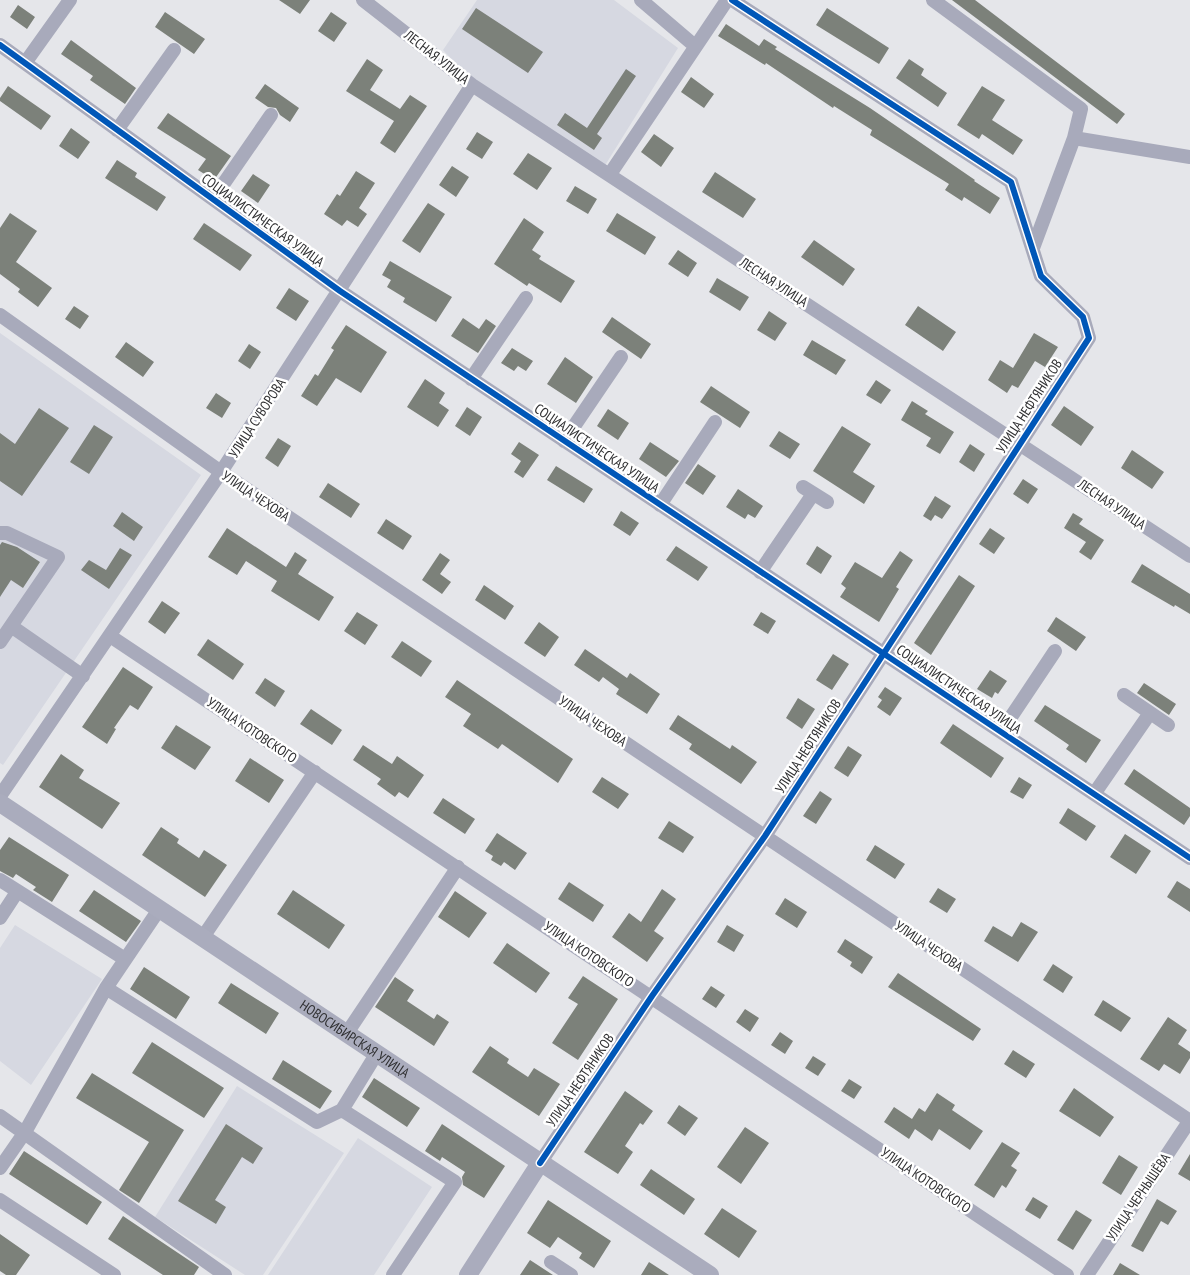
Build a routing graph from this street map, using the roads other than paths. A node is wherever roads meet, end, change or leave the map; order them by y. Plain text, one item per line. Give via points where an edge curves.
1 (70, 0) edge
2 (363, 0) edge
3 (642, 0) edge
4 (727, 0) edge
5 (732, 0) edge
6 (933, 0) edge
7 (0, 45) edge
8 (695, 46) junction
9 (174, 50) dead end
10 (25, 63) junction
11 (472, 85) junction
12 (271, 115) dead end
13 (117, 130) junction
14 (1074, 138) junction
15 (1190, 157) edge
16 (610, 174) junction
17 (213, 199) junction
18 (1034, 248) junction
19 (340, 291) junction
20 (526, 298) dead end
21 (0, 315) edge
22 (621, 357) dead end
23 (471, 379) junction
24 (715, 422) dead end
25 (564, 441) junction
26 (1020, 443) junction
27 (221, 472) junction
28 (827, 502) dead end
29 (660, 504) junction
30 (0, 533) edge
31 (1190, 556) edge
32 (760, 572) junction
33 (11, 626) junction
34 (110, 636) junction
35 (0, 642) edge
36 (1055, 651) dead end
37 (883, 654) junction
38 (83, 676) junction
39 (1124, 696) dead end
40 (1150, 713) junction
41 (1168, 725) dead end
42 (1001, 732) junction
43 (315, 772) junction
44 (1094, 794) junction
45 (0, 796) edge
46 (0, 803) edge
47 (765, 836) junction
48 (1188, 853) edge
49 (458, 867) junction
50 (0, 880) edge
51 (17, 892) junction
52 (160, 908) junction
53 (0, 918) edge
54 (203, 937) junction
55 (125, 959) junction
56 (106, 988) junction
57 (652, 996) junction
58 (347, 1033) junction
59 (377, 1054) junction
60 (342, 1110) junction
61 (0, 1116) edge
62 (1190, 1121) edge
63 (25, 1132) junction
64 (540, 1163) junction
65 (0, 1168) edge
66 (0, 1200) edge
67 (551, 1262) dead end
68 (114, 1275) edge
69 (225, 1275) edge
70 (393, 1275) edge
71 (468, 1275) edge
72 (570, 1275) edge
73 (710, 1275) edge
74 (1067, 1275) edge
75 (1087, 1275) edge

1 - 10 street
2 - 11 street, ЛЕСНАЯ УЛИЦА
3 - 8 street
4 - 8 street
5 - 18 street via 1011,182
6 - 14 street via 1081,109
7 - 10 street, СОЦИАЛИСТИЧЕСКАЯ УЛИЦА
8 - 16 street
9 - 13 street
10 - 13 street, СОЦИАЛИСТИЧЕСКАЯ УЛИЦА
11 - 16 street, ЛЕСНАЯ УЛИЦА
11 - 19 street, УЛИЦА СУВОРОВА
12 - 17 street
13 - 17 street, СОЦИАЛИСТИЧЕСКАЯ УЛИЦА
14 - 15 street
14 - 18 street
16 - 26 street, ЛЕСНАЯ УЛИЦА
17 - 19 street, СОЦИАЛИСТИЧЕСКАЯ УЛИЦА
18 - 26 street, УЛИЦА НЕФТЯНИКОВ via 1041,276 1083,317 1089,338
19 - 23 street, СОЦИАЛИСТИЧЕСКАЯ УЛИЦА
19 - 27 street, УЛИЦА СУВОРОВА
20 - 23 street
21 - 27 street, УЛИЦА ЧЕХОВА
22 - 25 street
23 - 25 street, СОЦИАЛИСТИЧЕСКАЯ УЛИЦА
24 - 29 street
25 - 29 street, СОЦИАЛИСТИЧЕСКАЯ УЛИЦА
26 - 31 street, ЛЕСНАЯ УЛИЦА
26 - 37 street, УЛИЦА НЕФТЯНИКОВ
27 - 34 street, УЛИЦА СУВОРОВА
27 - 47 street, УЛИЦА ЧЕХОВА
28 - 32 street via 808,490
29 - 32 street, СОЦИАЛИСТИЧЕСКАЯ УЛИЦА
30 - 33 street via 7,533 58,557
32 - 37 street, СОЦИАЛИСТИЧЕСКАЯ УЛИЦА
33 - 35 street
33 - 38 street
34 - 38 street, УЛИЦА СУВОРОВА
34 - 43 street, УЛИЦА КОТОВСКОГО
36 - 42 street
37 - 42 street, СОЦИАЛИСТИЧЕСКАЯ УЛИЦА
37 - 47 street, УЛИЦА НЕФТЯНИКОВ
38 - 45 street, УЛИЦА СУВОРОВА
39 - 40 street
40 - 41 street
40 - 44 street
42 - 44 street, СОЦИАЛИСТИЧЕСКАЯ УЛИЦА
43 - 49 street, УЛИЦА КОТОВСКОГО
43 - 54 street
44 - 48 street, СОЦИАЛИСТИЧЕСКАЯ УЛИЦА
46 - 52 main road, НОВОСИБИРСКАЯ УЛИЦА
47 - 57 street, УЛИЦА НЕФТЯНИКОВ
47 - 62 street, УЛИЦА ЧЕХОВА
49 - 57 street, УЛИЦА КОТОВСКОГО
49 - 58 street
50 - 51 street
51 - 53 street
51 - 55 street
52 - 54 main road, НОВОСИБИРСКАЯ УЛИЦА
52 - 55 street
54 - 58 main road, НОВОСИБИРСКАЯ УЛИЦА
55 - 56 street
56 - 60 street via 316,1122
56 - 63 street
57 - 64 street, УЛИЦА НЕФТЯНИКОВ
57 - 74 street, УЛИЦА КОТОВСКОГО
58 - 59 main road, НОВОСИБИРСКАЯ УЛИЦА
59 - 60 street
59 - 64 main road, НОВОСИБИРСКАЯ УЛИЦА
60 - 70 street via 455,1182
61 - 63 street
62 - 75 street, УЛИЦА ЧЕРНЫШЁВА
63 - 65 street
63 - 69 street
64 - 71 main road, УЛИЦА НЕФТЯНИКОВ
64 - 73 main road, НОВОСИБИРСКАЯ УЛИЦА
66 - 68 street
67 - 72 street

